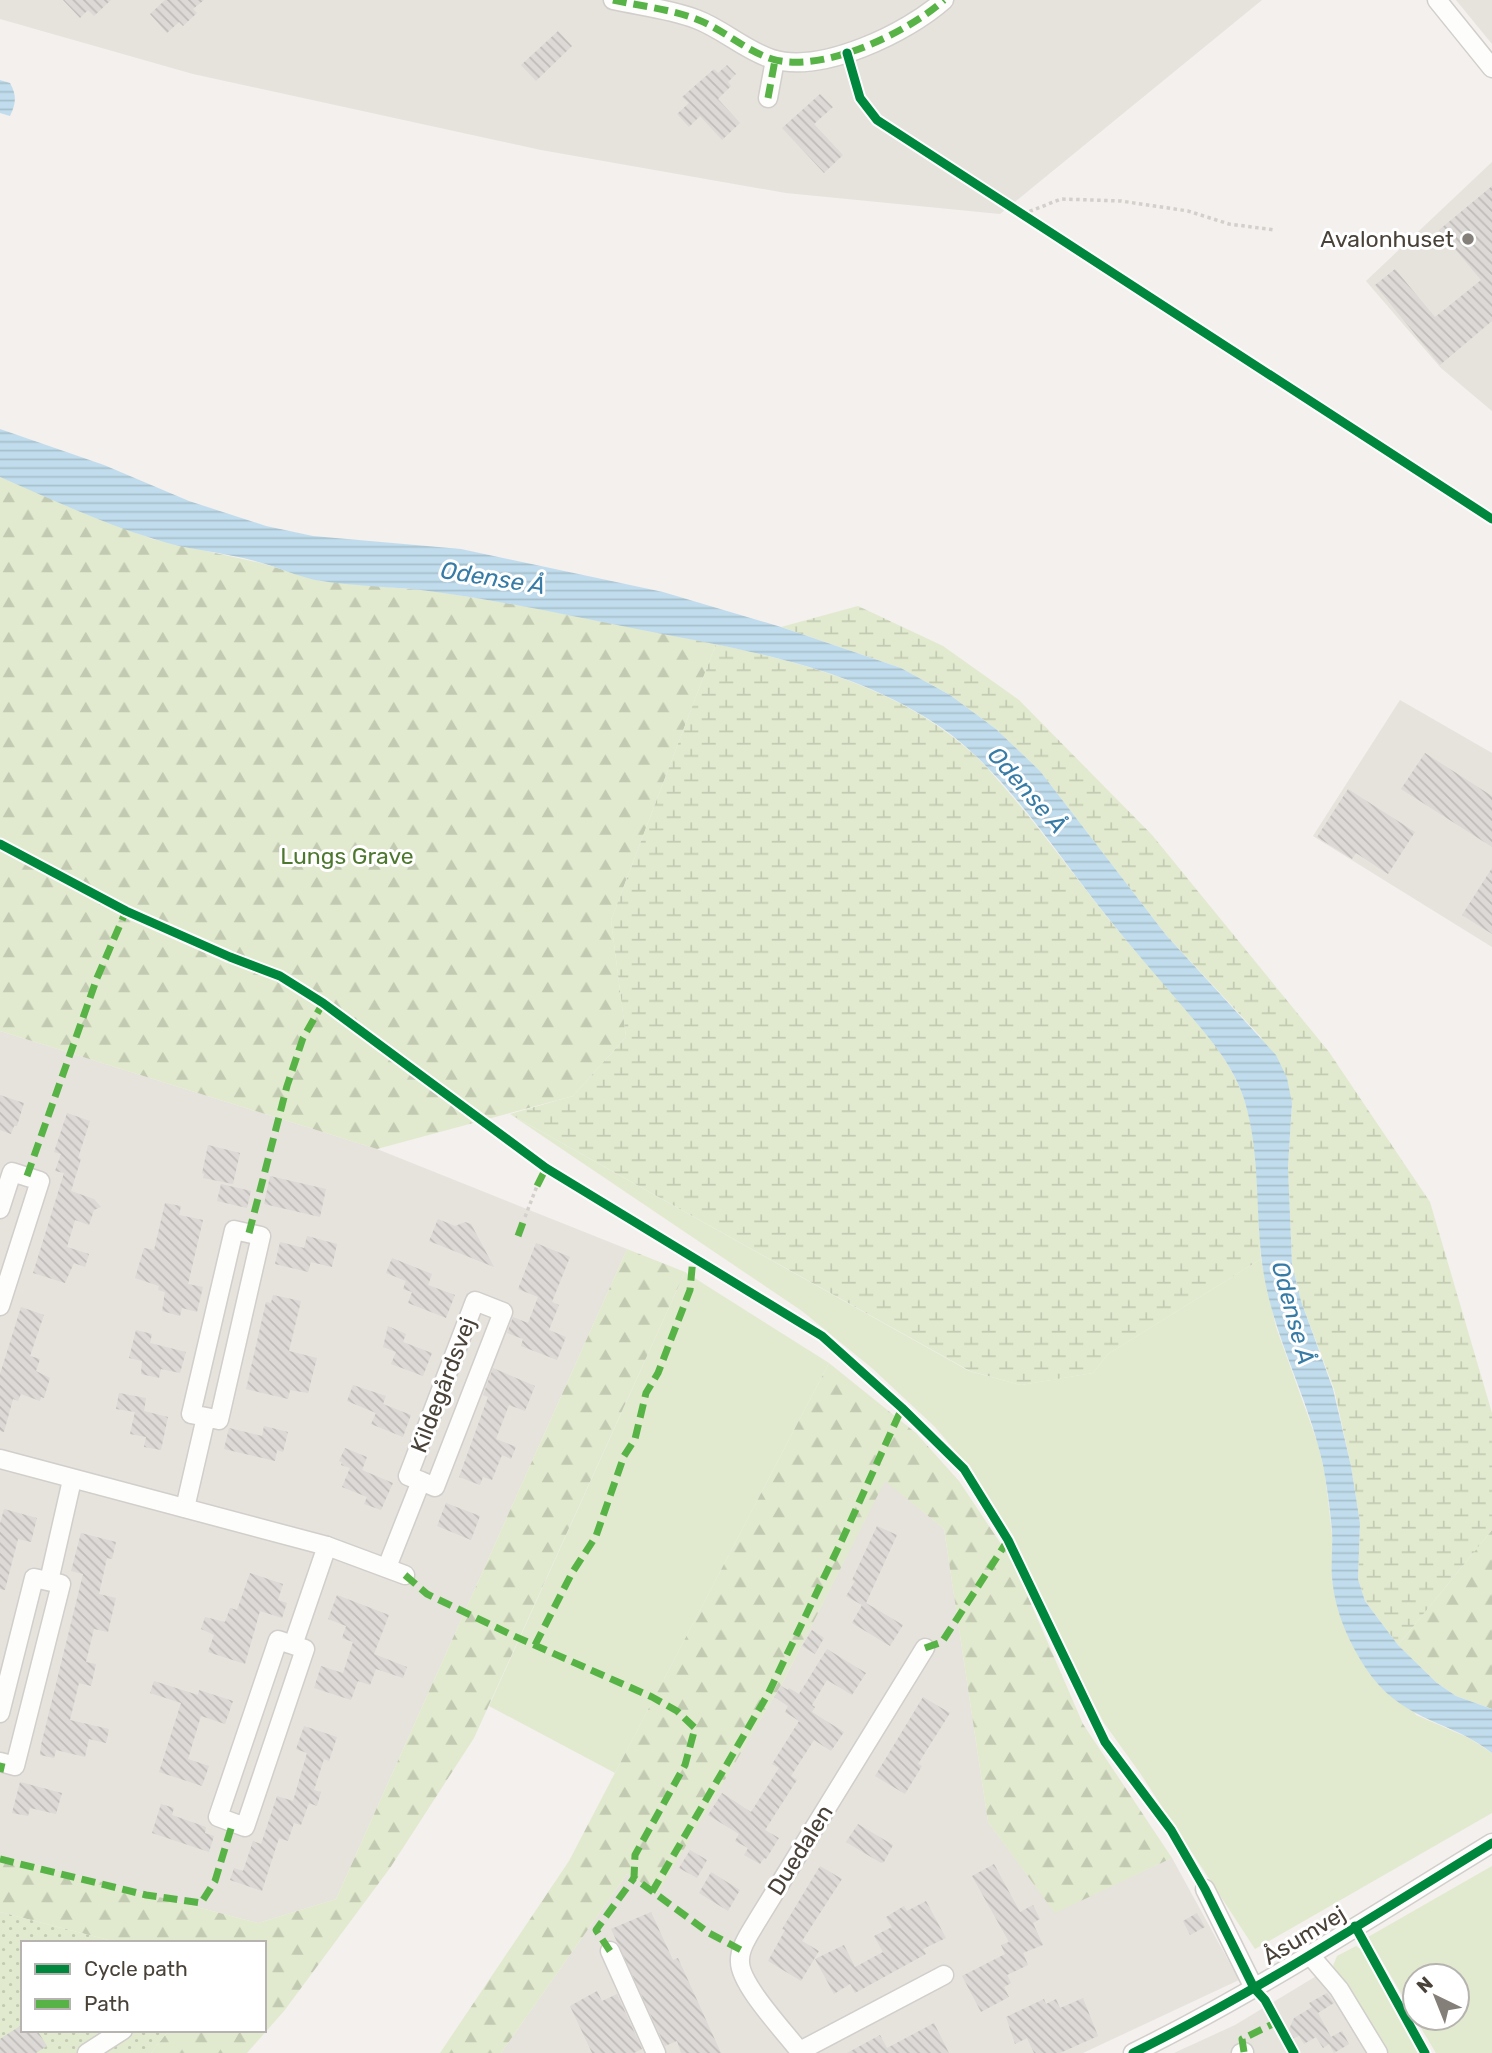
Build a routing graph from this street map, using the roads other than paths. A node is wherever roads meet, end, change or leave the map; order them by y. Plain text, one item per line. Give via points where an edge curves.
1 (613, 0) edge
2 (944, 0) edge
3 (1437, 0) edge
4 (775, 60) junction
5 (1492, 68) edge
6 (768, 98) dead end
7 (0, 1209) edge
8 (0, 1306) edge
9 (206, 1417) junction
10 (0, 1459) edge
11 (72, 1480) junction
12 (421, 1481) junction
13 (185, 1508) junction
14 (327, 1546) junction
15 (387, 1567) junction
16 (405, 1575) dead end
17 (49, 1581) junction
18 (293, 1645) junction
19 (925, 1648) dead end
20 (0, 1713) edge
21 (0, 1762) edge
22 (1492, 1843) edge
23 (1205, 1889) dead end
24 (610, 1951) dead end
25 (1309, 1954) junction
26 (944, 1975) dead end
27 (1254, 1988) junction
28 (120, 2032) edge
29 (801, 2052) edge
30 (87, 2053) edge
31 (656, 2053) edge
32 (1133, 2053) edge
33 (1378, 2053) edge

1 - 4 street via 698,19
2 - 4 street via 873,44 811,60
3 - 5 street
4 - 6 street
7 - 8 street via 12,1171 40,1181
9 - 9 street via 219,1420 261,1236 234,1230 191,1414
9 - 13 street
10 - 11 street
11 - 13 street
11 - 17 street
12 - 12 street, Kildegårdsvej via 435,1487 503,1312 475,1301 408,1476
12 - 15 street, Kildegårdsvej
13 - 14 street
14 - 15 street
14 - 18 street
15 - 16 street
17 - 20 street via 34,1578
17 - 21 street via 61,1584 15,1766
18 - 18 street via 278,1640 218,1817 246,1827 305,1649
19 - 29 street, Duedalen via 741,1950 739,1963 748,1985
22 - 25 street, Åsumvej
23 - 27 street
24 - 31 street
25 - 27 street, Åsumvej
25 - 33 street via 1339,1989
26 - 29 street, Duedalen
27 - 32 street, Åsumvej
28 - 30 street

